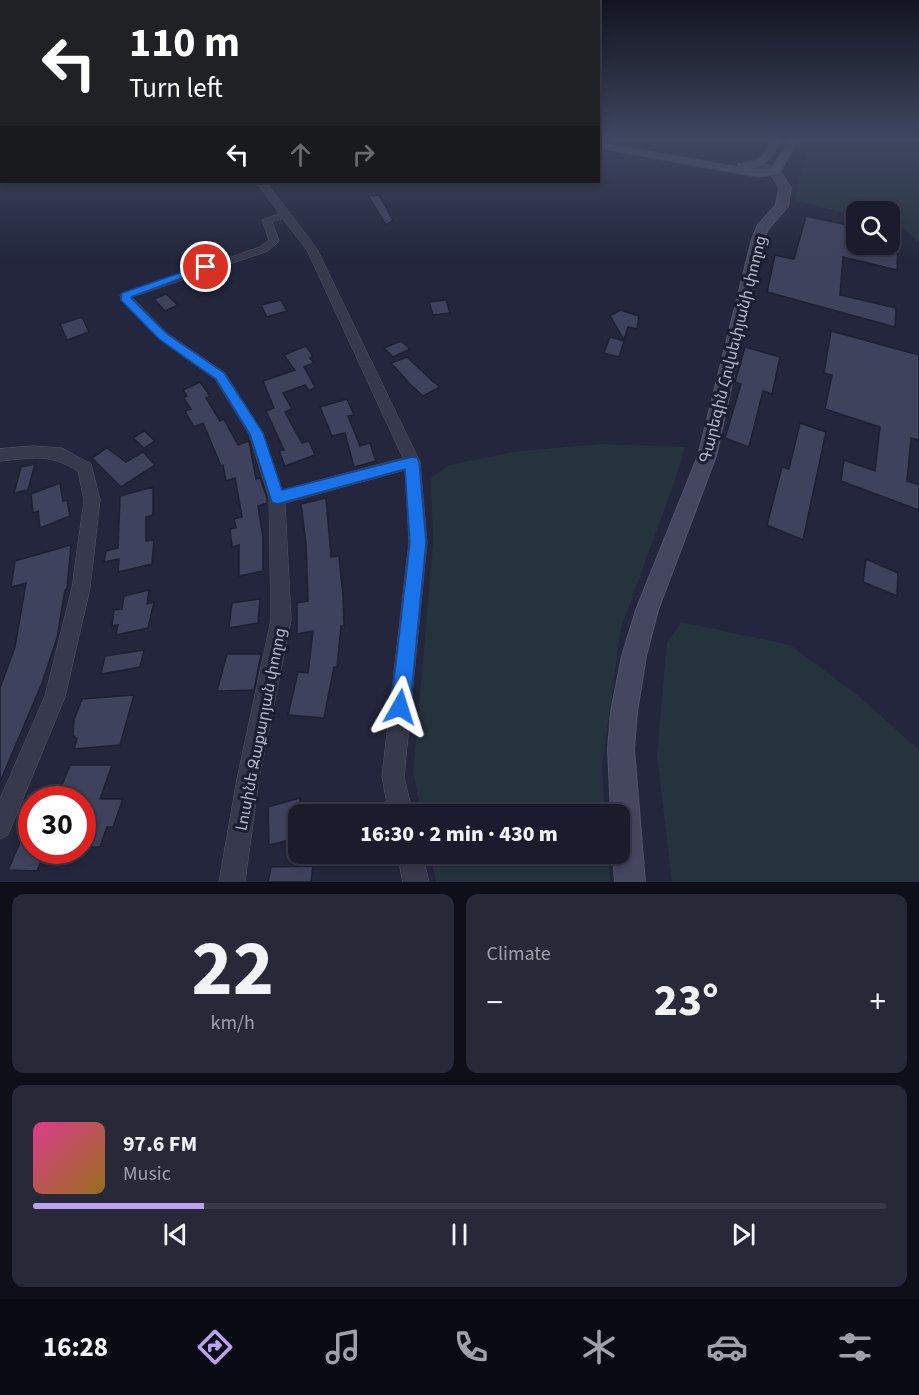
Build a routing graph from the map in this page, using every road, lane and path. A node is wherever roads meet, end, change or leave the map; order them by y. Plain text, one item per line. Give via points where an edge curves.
1 (779, 180) edge
2 (263, 183) edge
3 (285, 215) junction
4 (0, 455) edge
5 (412, 462) junction
6 (277, 498) junction
7 (399, 804) edge
8 (0, 827) edge
9 (412, 864) edge
10 (232, 882) edge
11 (416, 882) edge
12 (630, 882) edge

1 - 12 main road, Գարեգին Հովսեփյանի փողոց via 785,187 782,206 762,228 758,239 707,456 633,656 621,749
2 - 3 street
3 - 5 street via 312,249
3 - 6 street, Լուսինե Զաքարյան փողոց via 267,220 274,241 264,249 126,295 163,336 220,376 256,433
4 - 8 street via 62,454 85,468 92,500 81,588 55,697
5 - 6 street
5 - 7 street via 418,542 393,777
6 - 10 street, Լուսինե Զաքարյան փողոց via 281,620 248,779
9 - 11 street

